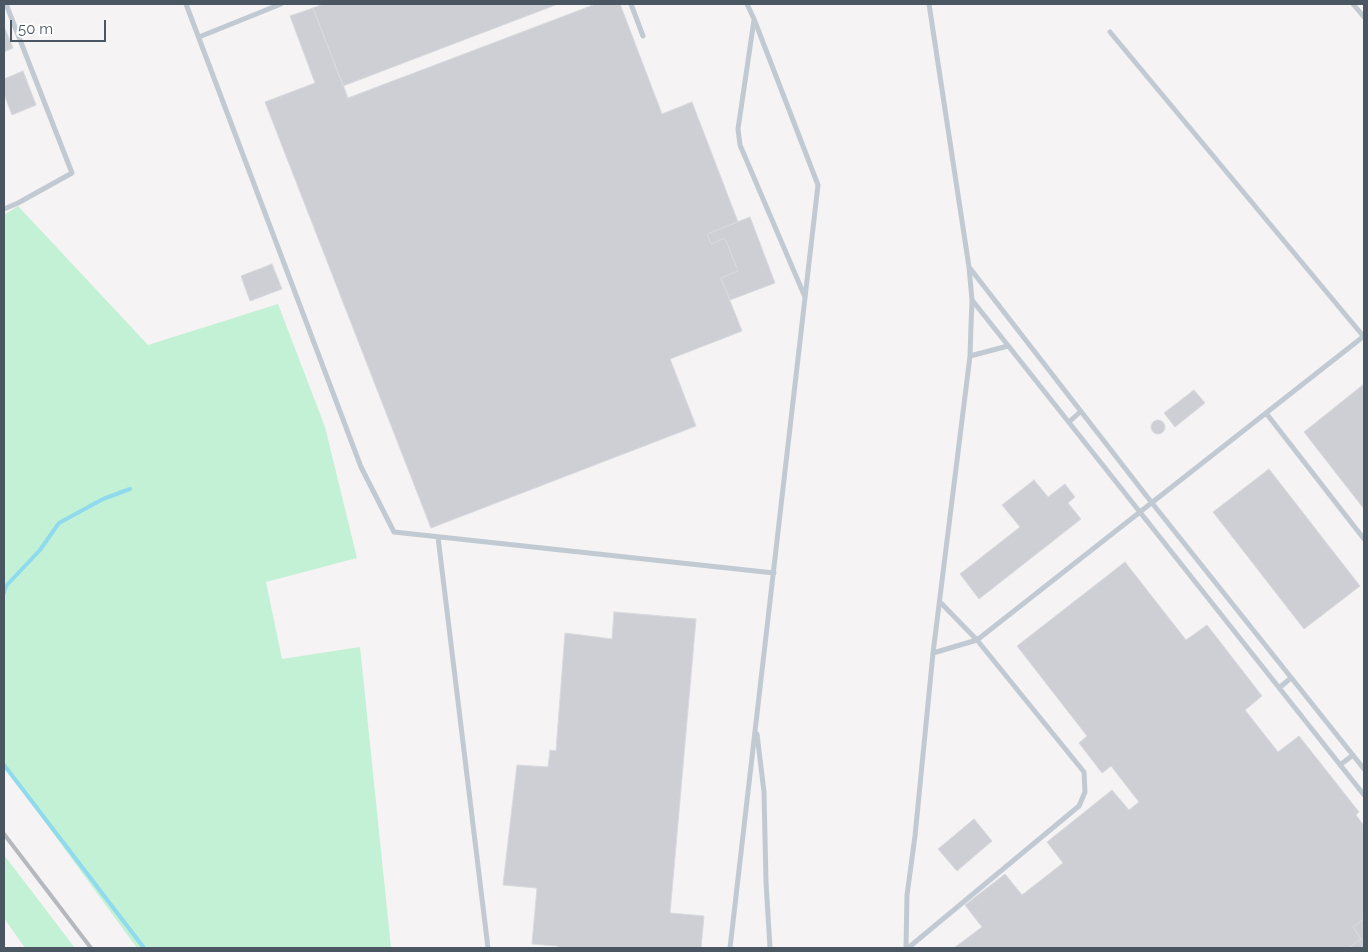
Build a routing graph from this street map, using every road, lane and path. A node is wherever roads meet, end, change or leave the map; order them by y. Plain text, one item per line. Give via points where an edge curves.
1 (6, 4) edge
2 (186, 4) edge
3 (281, 4) edge
4 (631, 4) edge
5 (747, 4) edge
6 (928, 4) edge
7 (1353, 4) edge
8 (1364, 17) edge
9 (754, 18) junction
10 (1110, 32) dead end
11 (643, 36) dead end
12 (199, 37) junction
13 (4, 209) edge
14 (969, 267) junction
15 (805, 298) junction
16 (972, 300) junction
17 (1364, 336) edge
18 (1008, 346) junction
19 (970, 356) junction
20 (1080, 412) junction
21 (1266, 413) junction
22 (1069, 422) junction
23 (1152, 503) junction
24 (1141, 512) junction
25 (438, 537) junction
26 (1364, 540) edge
27 (774, 572) junction
28 (940, 602) junction
29 (977, 640) junction
30 (933, 653) junction
31 (1290, 678) junction
32 (1279, 688) junction
33 (756, 725) junction
34 (1353, 755) junction
35 (1340, 765) junction
36 (1364, 769) edge
37 (1364, 795) edge
38 (488, 948) edge
39 (730, 948) edge
40 (770, 948) edge
41 (907, 948) edge

1 - 13 lane via 72,173
2 - 12 lane
3 - 12 lane
4 - 11 lane
5 - 9 lane
6 - 14 lane
7 - 8 lane
9 - 15 lane via 818,185
9 - 15 lane via 738,129 740,145
10 - 17 lane
12 - 25 lane via 361,467 394,532
14 - 16 lane
14 - 20 lane
15 - 27 lane
16 - 18 lane
16 - 19 lane
17 - 21 lane
18 - 19 lane
18 - 22 lane
19 - 28 lane
20 - 22 lane
20 - 23 lane
21 - 23 lane
21 - 26 lane
22 - 24 lane
23 - 24 lane
23 - 31 lane
24 - 29 lane
24 - 32 lane
25 - 27 lane
25 - 38 lane
27 - 33 lane
28 - 29 lane
28 - 30 lane
29 - 30 lane
29 - 41 lane via 1084,772 1086,792 1079,806
30 - 41 lane via 907,895
31 - 32 lane
31 - 34 lane
32 - 35 lane
33 - 39 lane
33 - 40 lane via 764,792
34 - 35 lane
34 - 36 lane
35 - 37 lane

